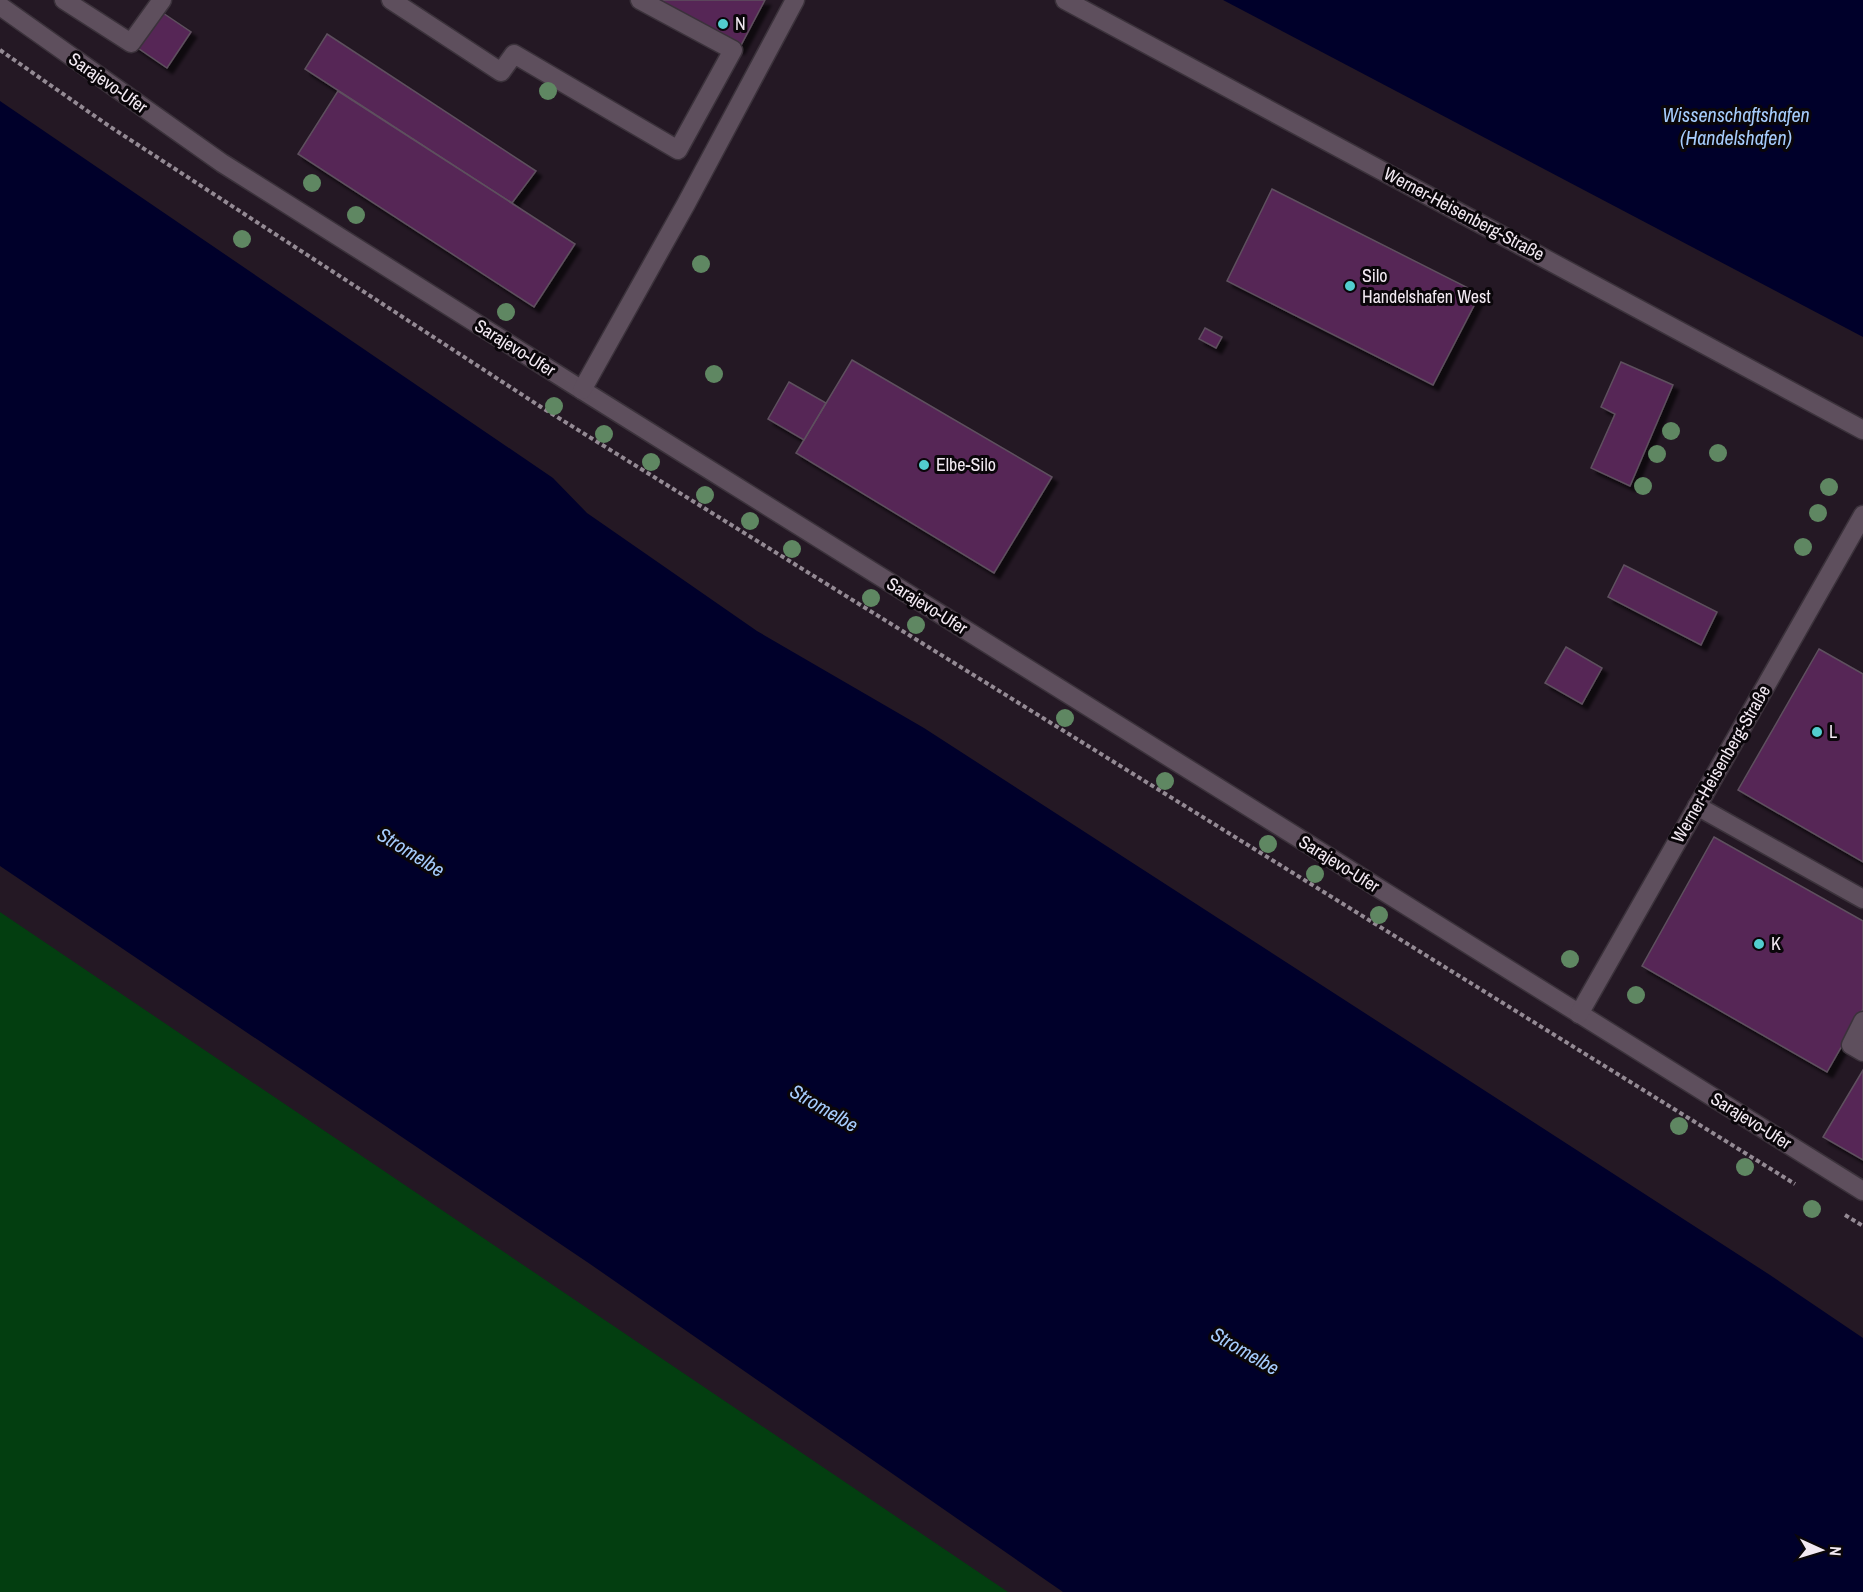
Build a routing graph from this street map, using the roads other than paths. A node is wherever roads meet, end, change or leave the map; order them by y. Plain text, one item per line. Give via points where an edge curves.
1 (64, 0) edge
2 (162, 0) edge
3 (391, 0) edge
4 (640, 0) edge
5 (795, 0) edge
6 (1065, 0) edge
7 (0, 6) edge
8 (582, 390) junction
9 (1863, 430) edge
10 (1863, 515) edge
11 (1697, 806) junction
12 (1863, 899) edge
13 (1579, 1014) junction
14 (1863, 1021) edge
15 (1863, 1052) edge
16 (1863, 1191) edge

1 - 2 street via 131,43
3 - 4 street via 501,72 514,54 678,150 733,50
5 - 8 street
6 - 9 street, Werner-Heisenberg-Straße
7 - 8 street, Sarajevo-Ufer via 222,163
8 - 13 street, Sarajevo-Ufer
10 - 11 street, Werner-Heisenberg-Straße
11 - 12 street
11 - 13 street, Werner-Heisenberg-Straße
13 - 16 street, Sarajevo-Ufer
14 - 15 street via 1851,1045

